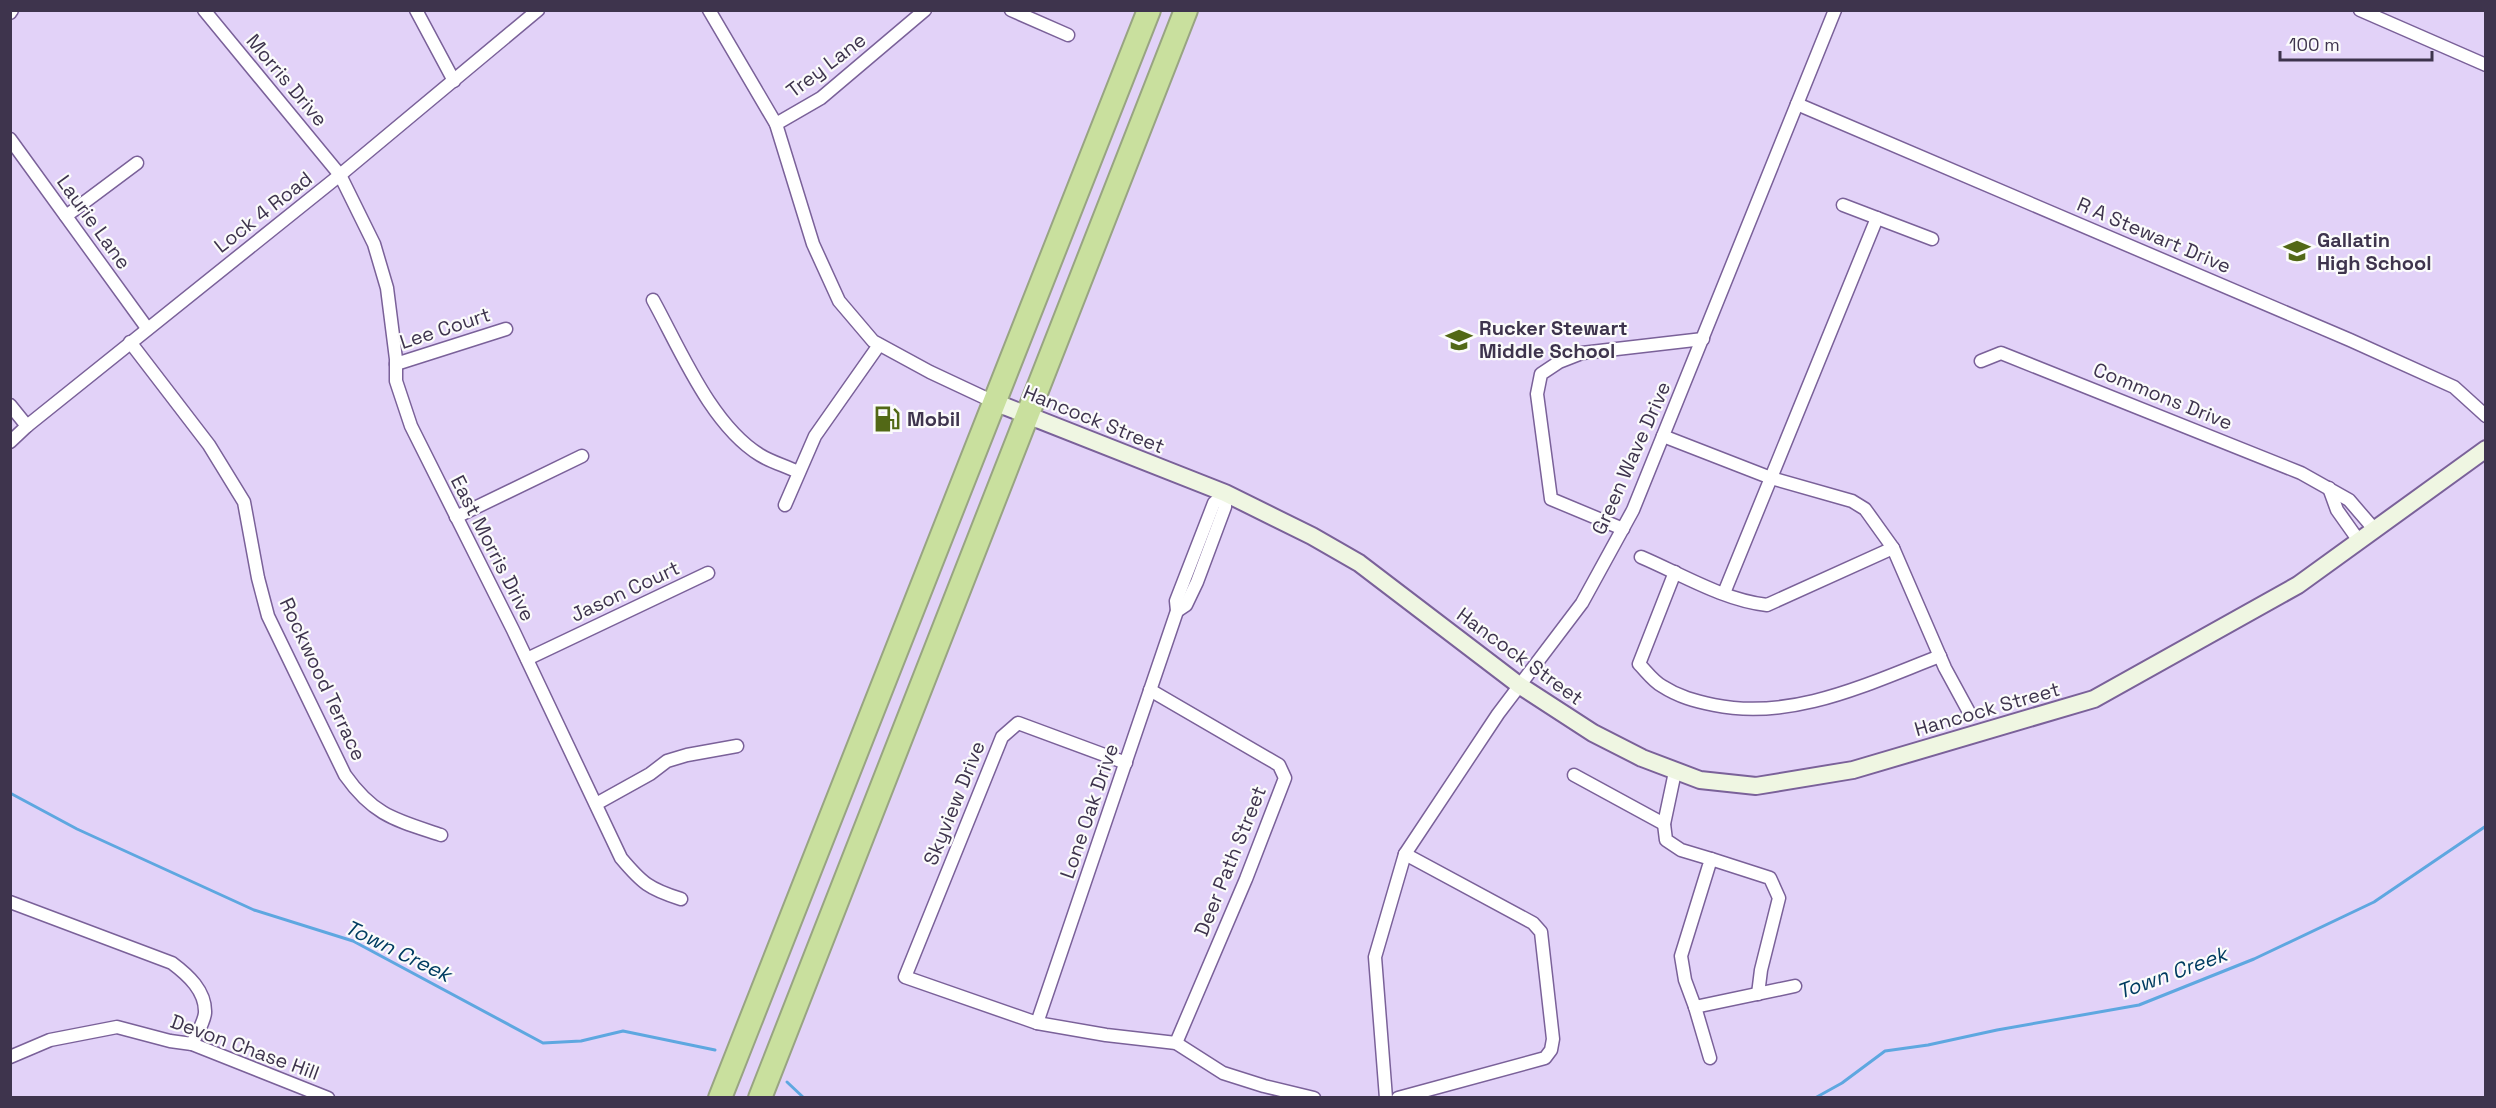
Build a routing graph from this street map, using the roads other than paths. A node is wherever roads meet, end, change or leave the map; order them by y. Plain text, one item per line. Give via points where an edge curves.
1 (204, 10) edge
2 (416, 10) edge
3 (538, 10) edge
4 (709, 10) edge
5 (925, 10) edge
6 (1011, 10) edge
7 (1149, 10) edge
8 (1186, 10) edge
9 (1835, 10) edge
10 (2360, 10) edge
11 (1068, 35) dead end
12 (2486, 65) edge
13 (454, 81) junction
14 (1797, 104) junction
15 (776, 124) junction
16 (10, 139) edge
17 (137, 163) dead end
18 (340, 175) junction
19 (1843, 205) dead end
20 (66, 216) junction
21 (1877, 218) junction
22 (1932, 239) dead end
23 (653, 300) dead end
24 (147, 328) junction
25 (506, 329) dead end
26 (1703, 339) junction
27 (130, 342) junction
28 (879, 345) junction
29 (1981, 361) dead end
30 (396, 364) junction
31 (994, 402) junction
32 (10, 405) edge
33 (1028, 414) junction
34 (2486, 416) edge
35 (27, 426) junction
36 (1663, 436) junction
37 (10, 442) edge
38 (2486, 449) edge
39 (582, 456) dead end
40 (798, 472) junction
41 (1771, 478) junction
42 (2329, 488) junction
43 (1225, 494) junction
44 (785, 505) dead end
45 (456, 517) junction
46 (2374, 529) junction
47 (1623, 530) junction
48 (2359, 541) junction
49 (1893, 548) junction
50 (1641, 557) dead end
51 (1675, 572) junction
52 (708, 573) dead end
53 (1724, 593) junction
54 (1940, 656) junction
55 (527, 659) junction
56 (1519, 685) junction
57 (1150, 690) junction
58 (1970, 714) dead end
59 (737, 746) dead end
60 (1126, 763) junction
61 (1675, 771) junction
62 (1574, 776) dead end
63 (596, 804) junction
64 (1664, 825) junction
65 (441, 835) dead end
66 (1405, 855) junction
67 (1712, 859) junction
68 (681, 899) dead end
69 (10, 902) edge
70 (1795, 986) dead end
71 (1758, 994) junction
72 (1695, 1007) junction
73 (1037, 1023) junction
74 (1176, 1043) junction
75 (192, 1044) junction
76 (10, 1057) edge
77 (1710, 1058) dead end
78 (328, 1098) edge
79 (720, 1098) edge
80 (760, 1098) edge
81 (1314, 1098) edge
82 (1386, 1098) edge
83 (1398, 1098) edge

1 - 18 street, Morris Drive
2 - 13 street
3 - 13 street, Lock 4 Road
4 - 15 street, Hancock Street
5 - 15 street, Trey Lane via 821,98
6 - 11 street
7 - 31 highway
8 - 33 highway
9 - 14 street, Green Wave Drive
10 - 12 street
13 - 18 street, Lock 4 Road
14 - 26 street, Green Wave Drive
14 - 34 street, R A Stewart Drive via 2454,387
15 - 28 street, Hancock Street via 813,244 839,302
16 - 20 street, Laurie Lane
17 - 20 street
18 - 24 street, Lock 4 Road
18 - 30 street, East Morris Drive via 374,244 387,288
19 - 21 street
20 - 24 street, Laurie Lane
21 - 22 street
21 - 41 street
23 - 40 street via 710,403 738,438 760,455
24 - 27 street, Lock 4 Road
25 - 30 street, Lee Court
26 - 36 street, Green Wave Drive
26 - 47 street via 1582,353 1540,374 1537,394 1551,499
27 - 35 street, Lock 4 Road
27 - 65 street, Rockwood Terrace via 208,445 244,502 268,616 345,775 373,807 393,819
28 - 31 street, Hancock Street
28 - 40 street via 818,432
29 - 42 street, Commons Drive via 2001,353 2301,472
30 - 45 street, East Morris Drive via 396,381 411,426
31 - 33 street, Hancock Street
31 - 79 highway
32 - 35 street
33 - 43 street, Hancock Street
33 - 80 highway
35 - 37 street, Lock 4 Road
36 - 41 street
36 - 47 street, Green Wave Drive
38 - 46 street, Hancock Street
39 - 45 street
40 - 44 street
41 - 49 street via 1852,501 1865,509
41 - 53 street
42 - 46 street, Commons Drive via 2349,500
42 - 48 street via 2337,510
43 - 56 street, Hancock Street via 1359,563
43 - 57 street, Lone Oak Drive via 1214,502 1176,601 1177,611
45 - 55 street, East Morris Drive
46 - 48 street, Hancock Street
47 - 56 street, Green Wave Drive via 1582,603
48 - 61 street, Hancock Street via 2298,585 2094,699 1841,772 1756,786 1700,780
49 - 53 street via 1767,605
49 - 54 street
50 - 51 street
51 - 53 street
51 - 54 street via 1639,664 1660,685 1684,699 1737,710 1775,709 1832,697
52 - 55 street, Jason Court
54 - 58 street
55 - 63 street, East Morris Drive
56 - 61 street, Hancock Street via 1593,733
56 - 66 street, Green Wave Drive
57 - 60 street, Lone Oak Drive
57 - 74 street, Deer Path Street via 1279,765 1285,777
59 - 63 street via 667,761
60 - 73 street, Lone Oak Drive
60 - 73 street, Skyview Drive via 1018,723 1002,737 905,977
61 - 64 street
62 - 64 street
63 - 68 street, East Morris Drive via 621,858 639,880 655,891
64 - 67 street via 1666,840 1681,850
66 - 82 street, Green Wave Drive via 1375,957
66 - 83 street via 1533,923 1541,932 1553,1039 1545,1059
67 - 71 street via 1770,878 1779,898
67 - 72 street via 1681,956
69 - 75 street via 172,963 191,978 202,997 205,1014
70 - 71 street
71 - 72 street
72 - 77 street
73 - 74 street
74 - 81 street via 1223,1073
75 - 76 street, Devon Chase Hill via 117,1027 50,1040
75 - 78 street, Devon Chase Hill

